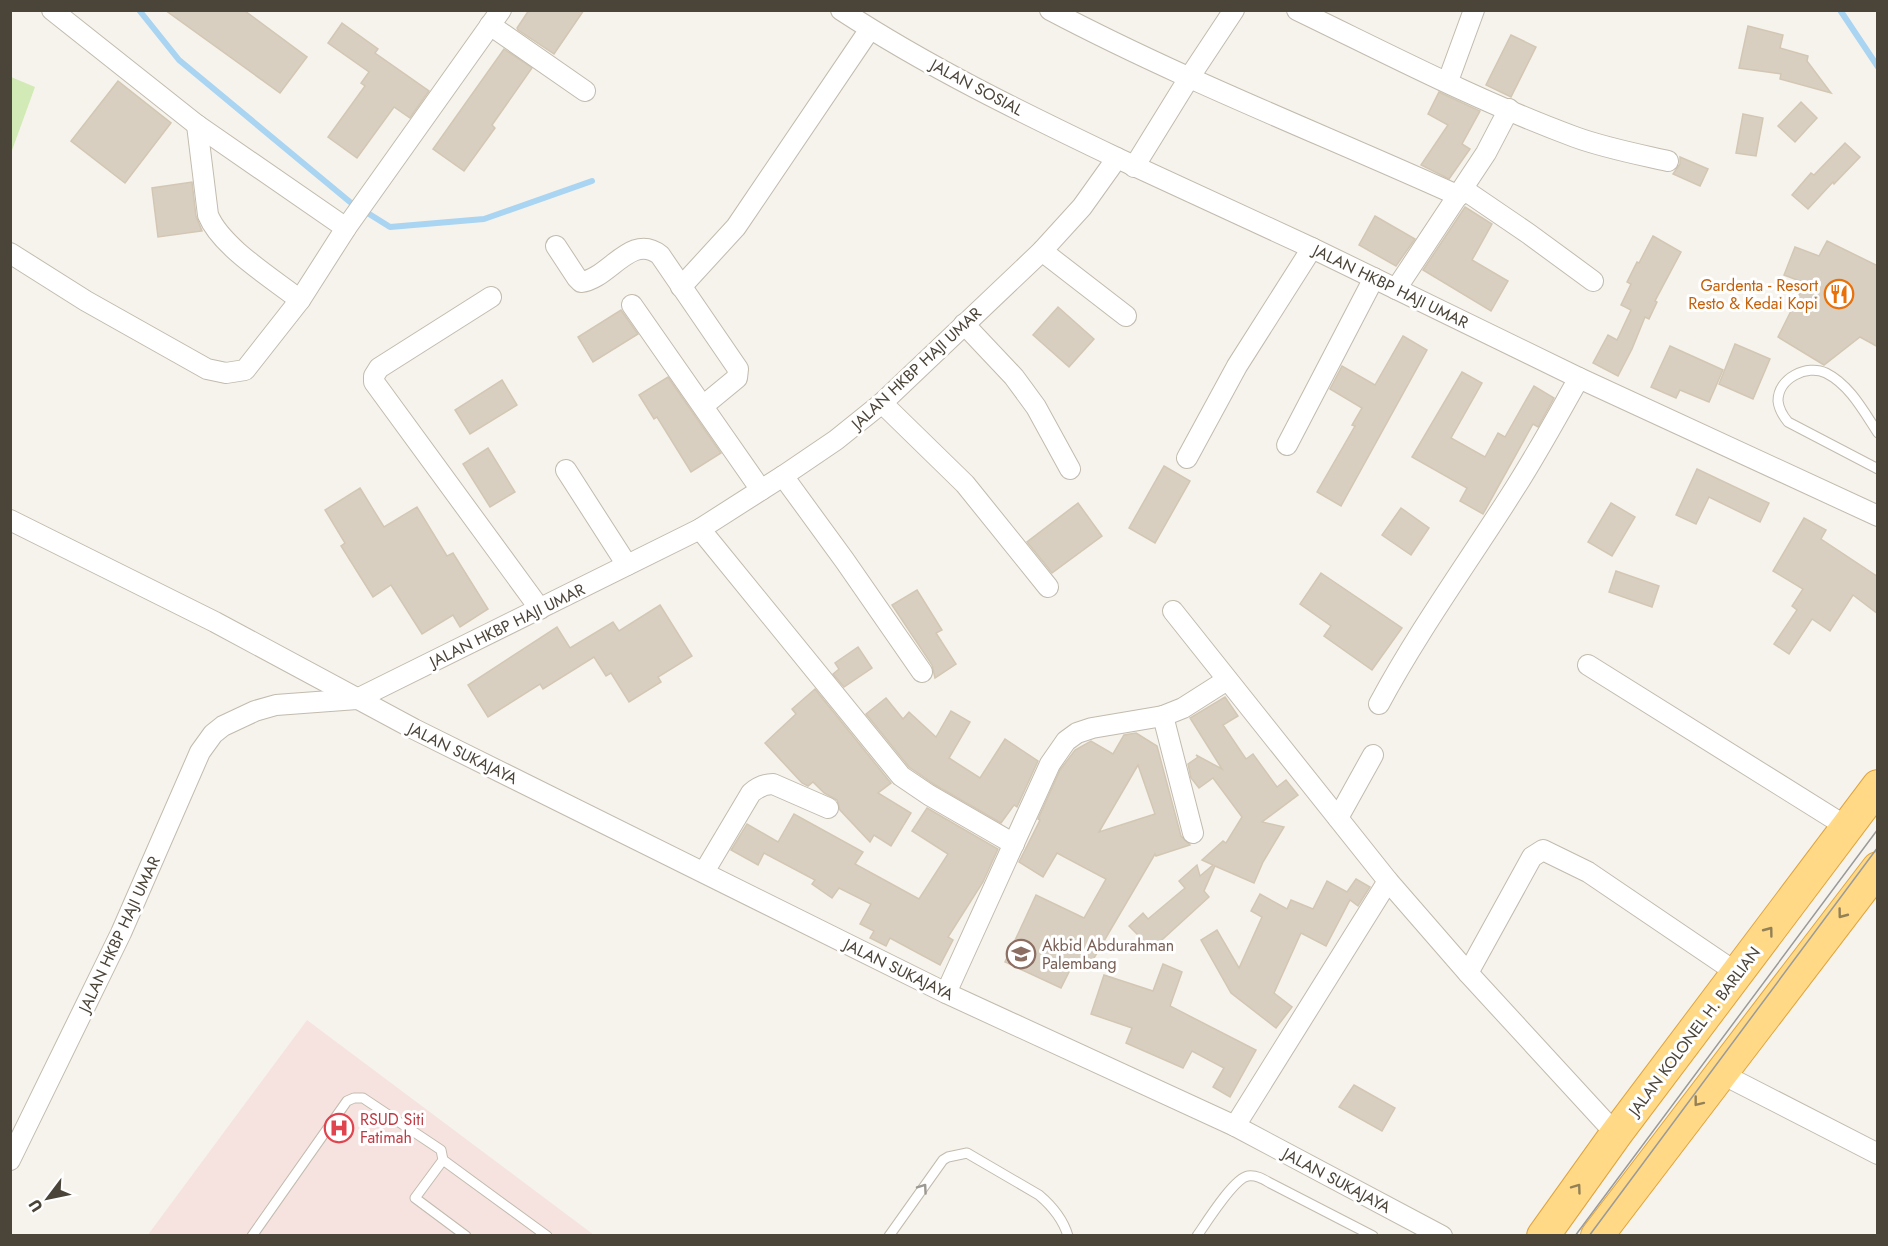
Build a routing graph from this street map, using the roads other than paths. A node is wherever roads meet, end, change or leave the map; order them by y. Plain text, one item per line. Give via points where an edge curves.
1 (52, 10) edge
2 (841, 10) edge
3 (1050, 10) edge
4 (1234, 10) edge
5 (1297, 10) edge
6 (1474, 10) edge
7 (496, 18) edge
8 (870, 29) junction
9 (1189, 78) junction
10 (1448, 81) junction
11 (585, 91) dead end
12 (1509, 110) junction
13 (197, 125) junction
14 (1668, 161) dead end
15 (1126, 163) junction
16 (1461, 193) junction
17 (346, 228) junction
18 (556, 246) dead end
19 (1312, 248) junction
20 (1042, 251) junction
21 (10, 253) edge
22 (1374, 278) junction
23 (1593, 281) dead end
24 (681, 287) junction
25 (1396, 289) junction
26 (491, 297) dead end
27 (300, 300) junction
28 (632, 305) dead end
29 (1126, 316) dead end
30 (964, 324) junction
31 (1579, 378) junction
32 (882, 403) junction
33 (703, 406) junction
34 (1878, 433) edge
35 (1287, 445) dead end
36 (1187, 458) dead end
37 (1878, 468) edge
38 (1070, 469) dead end
39 (566, 470) dead end
40 (783, 477) junction
41 (761, 490) junction
42 (1878, 516) edge
43 (10, 520) edge
44 (700, 529) junction
45 (627, 565) junction
46 (1048, 587) dead end
47 (540, 609) junction
48 (1173, 611) dead end
49 (1588, 665) dead end
50 (922, 672) dead end
51 (1227, 680) junction
52 (357, 699) junction
53 (1379, 704) dead end
54 (1163, 716) junction
55 (1372, 755) dead end
56 (1878, 786) edge
57 (828, 808) dead end
58 (1338, 818) junction
59 (1847, 827) junction
60 (1193, 833) dead end
61 (1014, 844) junction
62 (1878, 868) edge
63 (705, 872) junction
64 (1388, 881) junction
65 (1737, 972) junction
66 (1468, 973) junction
67 (946, 993) junction
68 (1720, 1073) junction
69 (1235, 1126) junction
70 (1616, 1134) junction
71 (1878, 1155) edge
72 (10, 1160) edge
73 (442, 1160) junction
74 (252, 1236) edge
75 (466, 1236) edge
76 (547, 1236) edge
77 (889, 1236) edge
78 (1068, 1236) edge
79 (1197, 1236) edge
80 (1373, 1236) edge
81 (1442, 1236) edge
82 (1543, 1236) edge
83 (1596, 1236) edge

1 - 13 street
2 - 8 street, JALAN SOSIAL
3 - 9 street
4 - 9 street
5 - 10 street
6 - 10 street
7 - 11 street
7 - 17 street
8 - 15 street, JALAN SOSIAL
8 - 24 street via 736,227
9 - 15 street
9 - 16 street
10 - 12 street
12 - 14 street via 1576,138
12 - 16 street
13 - 17 street
13 - 27 street via 212,225 220,236
15 - 19 street, JALAN HKBP HAJI UMAR
15 - 20 street, JALAN HKBP HAJI UMAR
16 - 23 street via 1529,234
16 - 25 street
17 - 27 street
18 - 24 street via 581,282 638,249 649,248 660,255
19 - 22 street, JALAN HKBP HAJI UMAR
19 - 36 street via 1238,366
20 - 29 street
20 - 30 street, JALAN HKBP HAJI UMAR
21 - 27 street via 207,369 226,373 245,370
22 - 25 street, JALAN HKBP HAJI UMAR
22 - 35 street
24 - 33 street via 739,372
25 - 31 street, JALAN HKBP HAJI UMAR
26 - 47 street via 379,368 374,382
28 - 33 street
30 - 32 street, JALAN HKBP HAJI UMAR
30 - 38 street via 1014,377 1036,407
31 - 42 street, JALAN HKBP HAJI UMAR
31 - 53 street via 1516,487 1404,657
32 - 40 street, JALAN HKBP HAJI UMAR
32 - 46 street via 965,484
33 - 41 street
34 - 37 lane via 1844,386 1827,374 1814,369 1803,371 1780,390 1778,402 1788,422
39 - 45 street
40 - 41 street, JALAN HKBP HAJI UMAR
40 - 50 street
41 - 44 street, JALAN HKBP HAJI UMAR
43 - 52 street, JALAN SUKAJAYA via 215,622
44 - 45 street, JALAN HKBP HAJI UMAR
44 - 61 street via 901,776
45 - 47 street, JALAN HKBP HAJI UMAR
47 - 52 street, JALAN HKBP HAJI UMAR
48 - 51 street
49 - 59 street
51 - 54 street
51 - 58 street
52 - 63 street, JALAN SUKAJAYA
52 - 72 street, JALAN HKBP HAJI UMAR via 276,705 224,726 205,742 121,933
54 - 60 street
54 - 61 street via 1092,728 1066,741 1050,764
55 - 58 street
56 - 59 highway, JALAN KOLONEL H. BARLIAN
57 - 63 street via 772,784 757,788
58 - 64 street
65 -> 59 highway, JALAN KOLONEL H. BARLIAN
61 - 67 street
62 -> 68 highway
63 - 67 street, JALAN SUKAJAYA
64 - 66 street
64 - 69 street
65 - 66 street via 1588,872 1543,850 1532,857
65 - 70 highway, JALAN KOLONEL H. BARLIAN
66 - 70 street
67 - 69 street, JALAN SUKAJAYA
68 - 71 street
68 -> 83 highway
69 - 81 street, JALAN SUKAJAYA
82 -> 70 highway, JALAN KOLONEL H. BARLIAN
73 - 74 lane via 441,1150 363,1098 346,1101
73 - 75 lane via 415,1198
73 - 76 lane
77 -> 78 lane via 943,1160 967,1153 1049,1203
79 - 80 lane via 1240,1179 1257,1176

